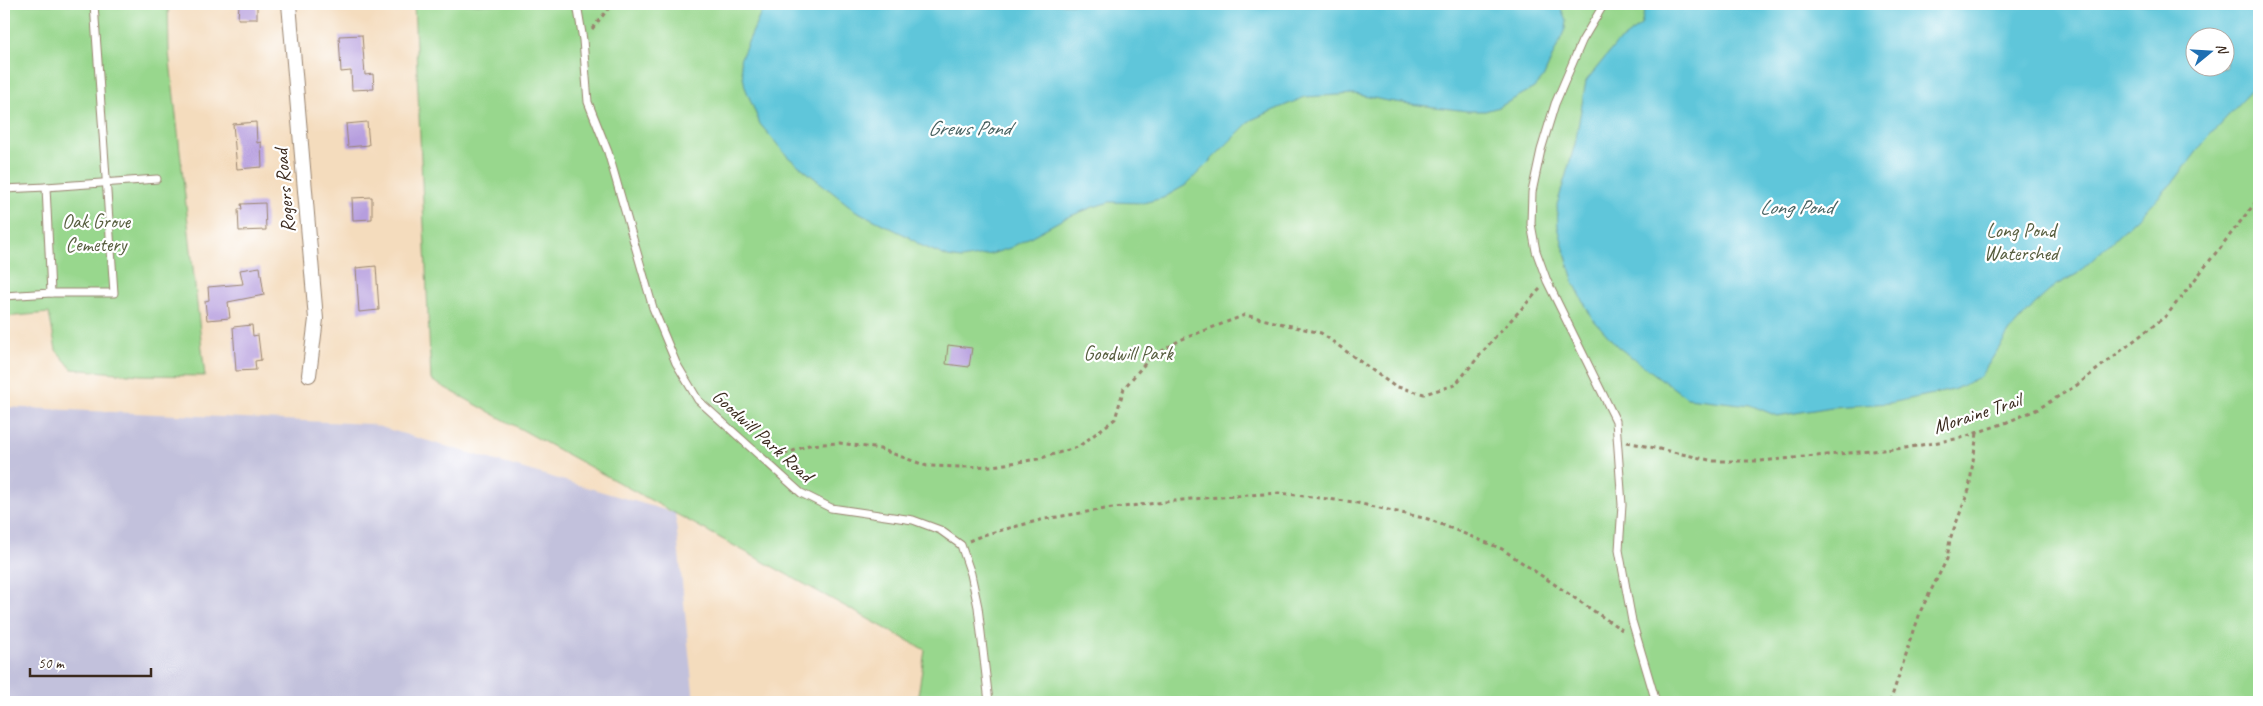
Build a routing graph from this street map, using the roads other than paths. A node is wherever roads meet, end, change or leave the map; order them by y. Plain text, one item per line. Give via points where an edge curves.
1 (94, 4) edge
2 (289, 4) edge
3 (577, 4) edge
4 (1604, 4) edge
5 (157, 179) dead end
6 (105, 184) junction
7 (46, 187) junction
8 (4, 189) edge
9 (51, 293) junction
10 (4, 296) edge
11 (309, 375) dead end
12 (989, 702) edge
13 (1656, 702) edge

1 - 6 lane
2 - 11 street, Rogers Road via 316,319
3 - 12 lane, Goodwill Park Road via 588,102 608,152 653,308 676,363 698,400 801,493 832,508 913,520 940,530 961,545 978,607
4 - 13 lane via 1582,41 1555,104 1532,192 1531,224 1547,282 1616,421 1622,505 1620,550 1637,641
5 - 6 lane
6 - 7 lane
6 - 9 lane via 114,293
7 - 8 lane
7 - 9 lane
9 - 10 lane

